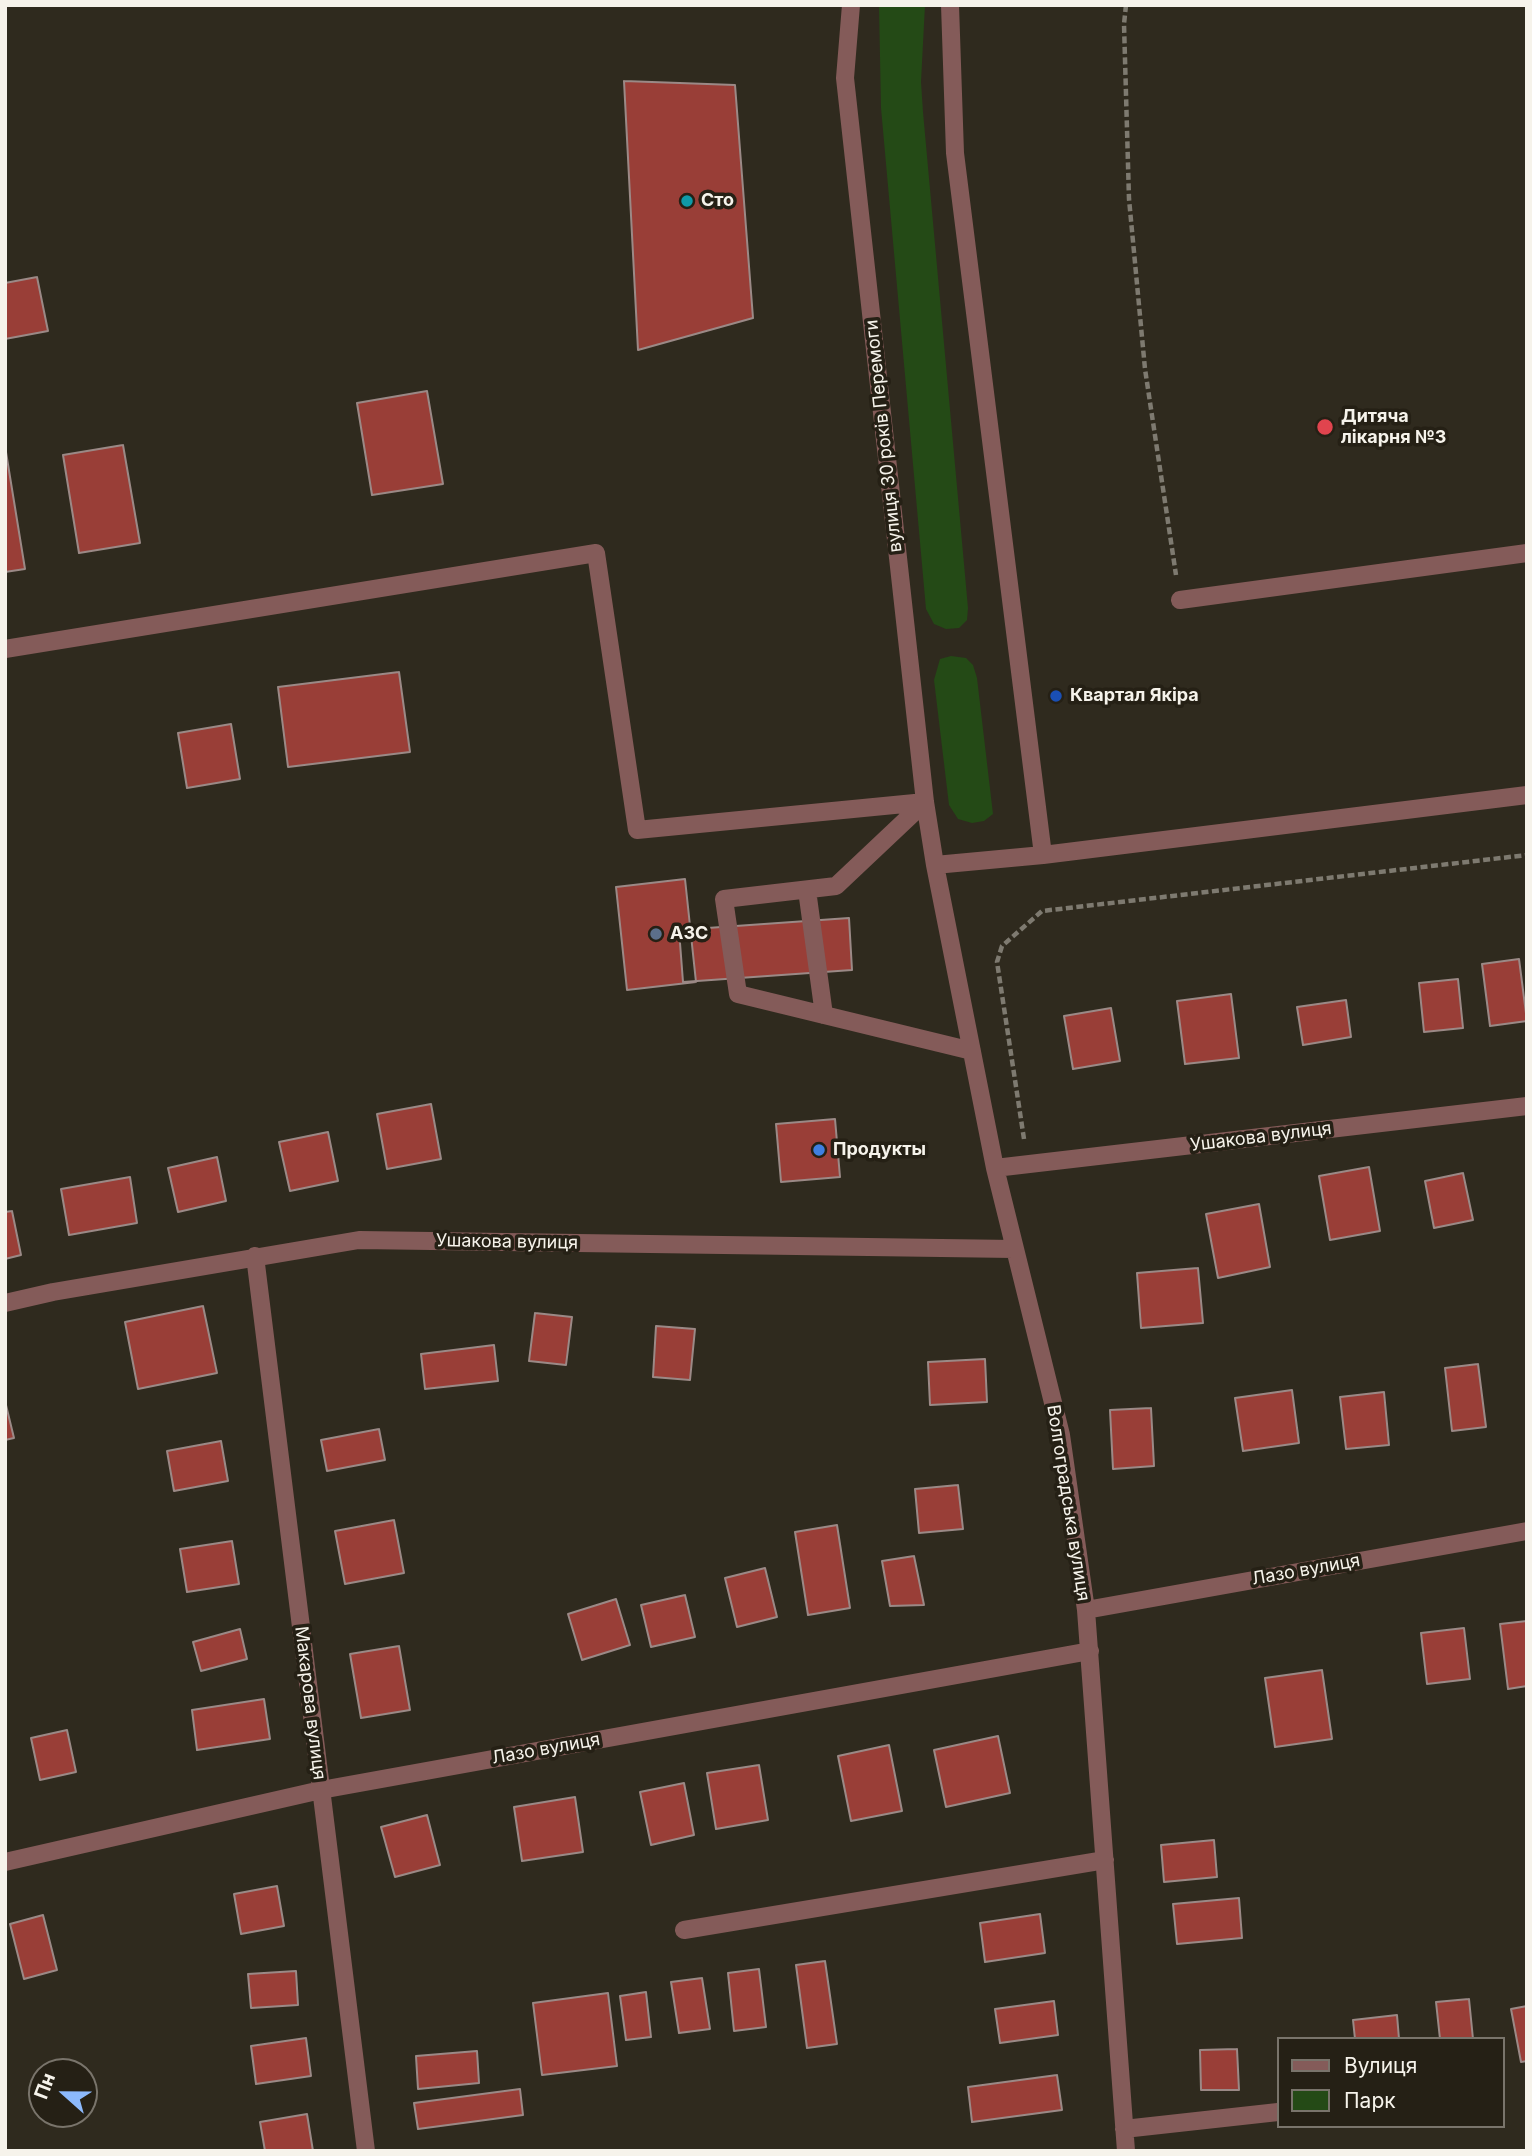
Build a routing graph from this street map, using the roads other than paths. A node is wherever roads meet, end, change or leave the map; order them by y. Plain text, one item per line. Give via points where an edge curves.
1 (851, 5) edge
2 (950, 5) edge
3 (1527, 553) edge
4 (1180, 600) road end
5 (5, 649) edge
6 (1527, 795) edge
7 (925, 802) junction
8 (1042, 855) junction
9 (935, 866) junction
10 (807, 890) junction
11 (824, 1015) junction
12 (972, 1051) junction
13 (1527, 1106) edge
14 (995, 1168) junction
15 (1014, 1249) junction
16 (255, 1256) junction
17 (5, 1303) edge
18 (1527, 1531) edge
19 (1086, 1610) junction
20 (1090, 1651) junction
21 (321, 1790) junction
22 (1105, 1860) junction
23 (5, 1862) edge
24 (684, 1930) dead end
25 (1276, 2112) edge
26 (1124, 2129) junction
27 (366, 2151) edge
28 (1126, 2151) edge

1 - 7 street, вулиця 30 років Перемоги via 845,78
2 - 8 street via 955,153
3 - 4 street
5 - 7 street via 596,553 637,830
6 - 8 street
7 - 9 street, вулиця 30 років Перемоги
7 - 10 street via 836,887
8 - 9 street
9 - 12 street, Волгоградська вулиця
10 - 11 street
10 - 11 street via 724,900 738,994
11 - 12 street
12 - 14 street, Волгоградська вулиця
13 - 14 street, Ушакова вулиця
14 - 15 street, Волгоградська вулиця
15 - 16 street, Ушакова вулиця via 359,1240
15 - 19 street, Волгоградська вулиця via 1061,1435
16 - 17 street, Ушакова вулиця
16 - 21 street, Макарова вулиця
18 - 19 street, Лазо вулиця
19 - 20 street, Волгоградська вулиця
20 - 21 street, Лазо вулиця
20 - 22 street, Волгоградська вулиця
21 - 23 street, Лазо вулиця
21 - 27 street, Макарова вулиця
22 - 24 street
22 - 26 street, Волгоградська вулиця
25 - 26 street
26 - 28 street, Волгоградська вулиця

